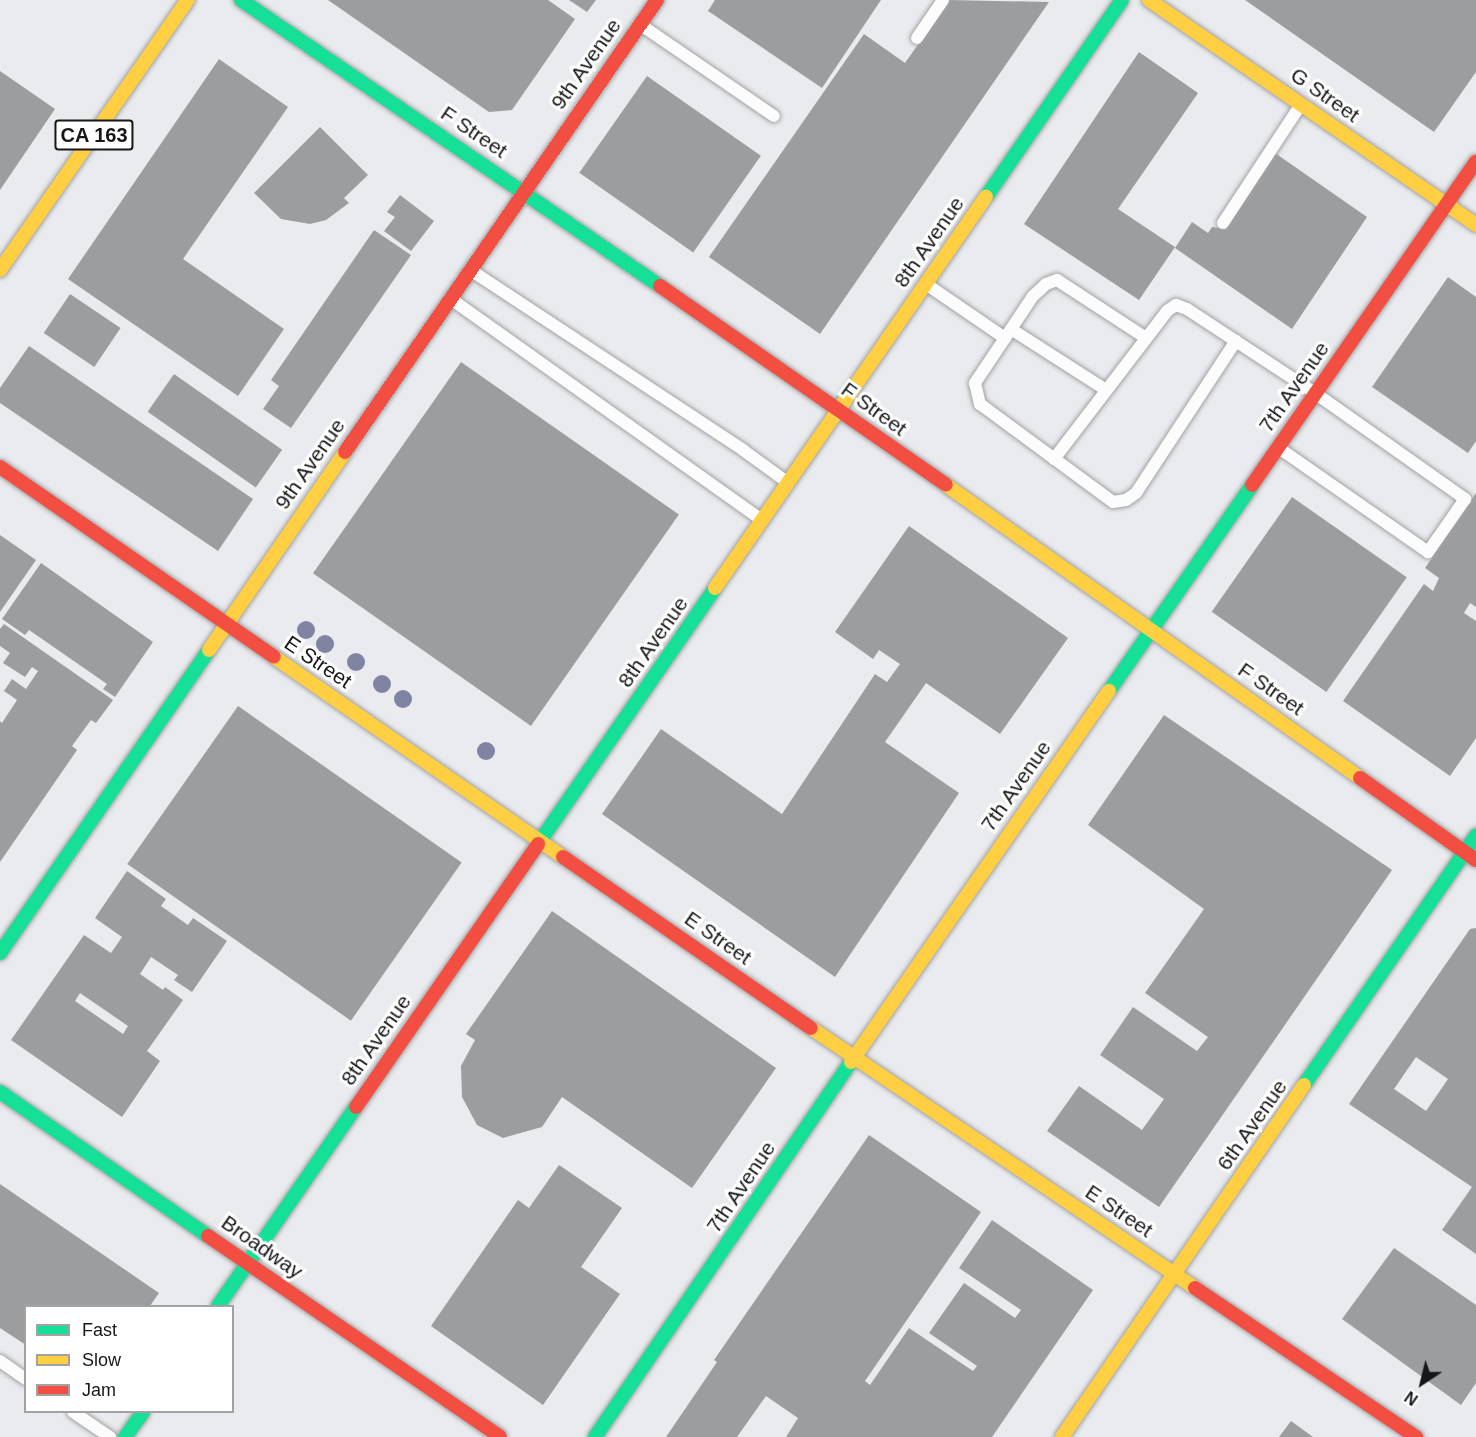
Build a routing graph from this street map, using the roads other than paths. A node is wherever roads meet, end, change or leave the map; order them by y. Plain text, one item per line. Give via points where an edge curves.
1 (188, 0) edge
2 (242, 0) edge
3 (657, 0) edge
4 (943, 0) edge
5 (1122, 0) edge
6 (1149, 0) edge
7 (640, 24) junction
8 (917, 38) dead end
9 (1301, 105) junction
10 (774, 116) dead end
11 (1476, 162) edge
12 (524, 191) junction
13 (1447, 205) junction
14 (1223, 223) dead end
15 (1476, 225) edge
16 (0, 270) edge
17 (470, 270) junction
18 (925, 284) junction
19 (450, 298) junction
20 (1008, 334) junction
21 (1146, 338) junction
22 (1236, 341) junction
23 (1107, 390) junction
24 (1316, 393) junction
25 (838, 410) junction
26 (1278, 447) junction
27 (1054, 459) junction
28 (0, 467) edge
29 (788, 483) junction
30 (762, 520) junction
31 (226, 624) junction
32 (1150, 630) junction
33 (1476, 836) edge
34 (542, 841) junction
35 (1471, 856) edge
36 (0, 953) edge
37 (854, 1058) junction
38 (0, 1092) edge
39 (249, 1264) junction
40 (1174, 1274) junction
41 (219, 1305) edge
42 (0, 1361) edge
43 (24, 1377) edge
44 (74, 1413) edge
45 (142, 1413) edge
46 (110, 1437) edge
47 (125, 1437) edge
48 (500, 1437) edge
49 (595, 1437) edge
50 (1062, 1437) edge
51 (1416, 1437) edge

1 - 16 street, CA 163
2 - 12 street, F Street
3 - 7 street, 9th Avenue
4 - 8 lane
5 - 18 street, 8th Avenue
6 - 9 street, G Street
7 - 10 lane
7 - 12 street, 9th Avenue
9 - 13 street, G Street
9 - 14 lane
11 - 13 street, 7th Avenue
12 - 17 street, 9th Avenue
12 - 25 street, F Street
13 - 15 street, G Street
13 - 24 street, 7th Avenue
17 - 19 street, 9th Avenue
17 - 29 lane
18 - 20 lane
18 - 25 street, 8th Avenue
19 - 30 lane
19 - 31 street, 9th Avenue
20 - 21 lane via 1033,296 1057,280
20 - 23 lane
20 - 27 lane via 975,384 980,404
21 - 22 lane via 1176,305
21 - 23 lane
22 - 24 lane
22 - 27 lane via 1136,493 1126,500 1113,501
23 - 27 lane
24 - 26 street, 7th Avenue
24 - 26 lane via 1465,499 1428,552
25 - 29 street, 8th Avenue
25 - 32 street, F Street
26 - 32 street, 7th Avenue
28 - 31 street, E Street
29 - 30 street, 8th Avenue
30 - 34 street, 8th Avenue
31 - 34 street, E Street
31 - 36 street, 9th Avenue
32 - 35 street, F Street
32 - 37 street, 7th Avenue
33 - 35 street, 6th Avenue
34 - 37 street, E Street
34 - 39 street, 8th Avenue
35 - 40 street, 6th Avenue
37 - 40 street, E Street
37 - 49 street, 7th Avenue
38 - 39 street, Broadway
39 - 41 street, 8th Avenue
39 - 48 street, Broadway
40 - 50 street, 6th Avenue
40 - 51 street, E Street
42 - 43 lane
44 - 46 lane
45 - 47 street

